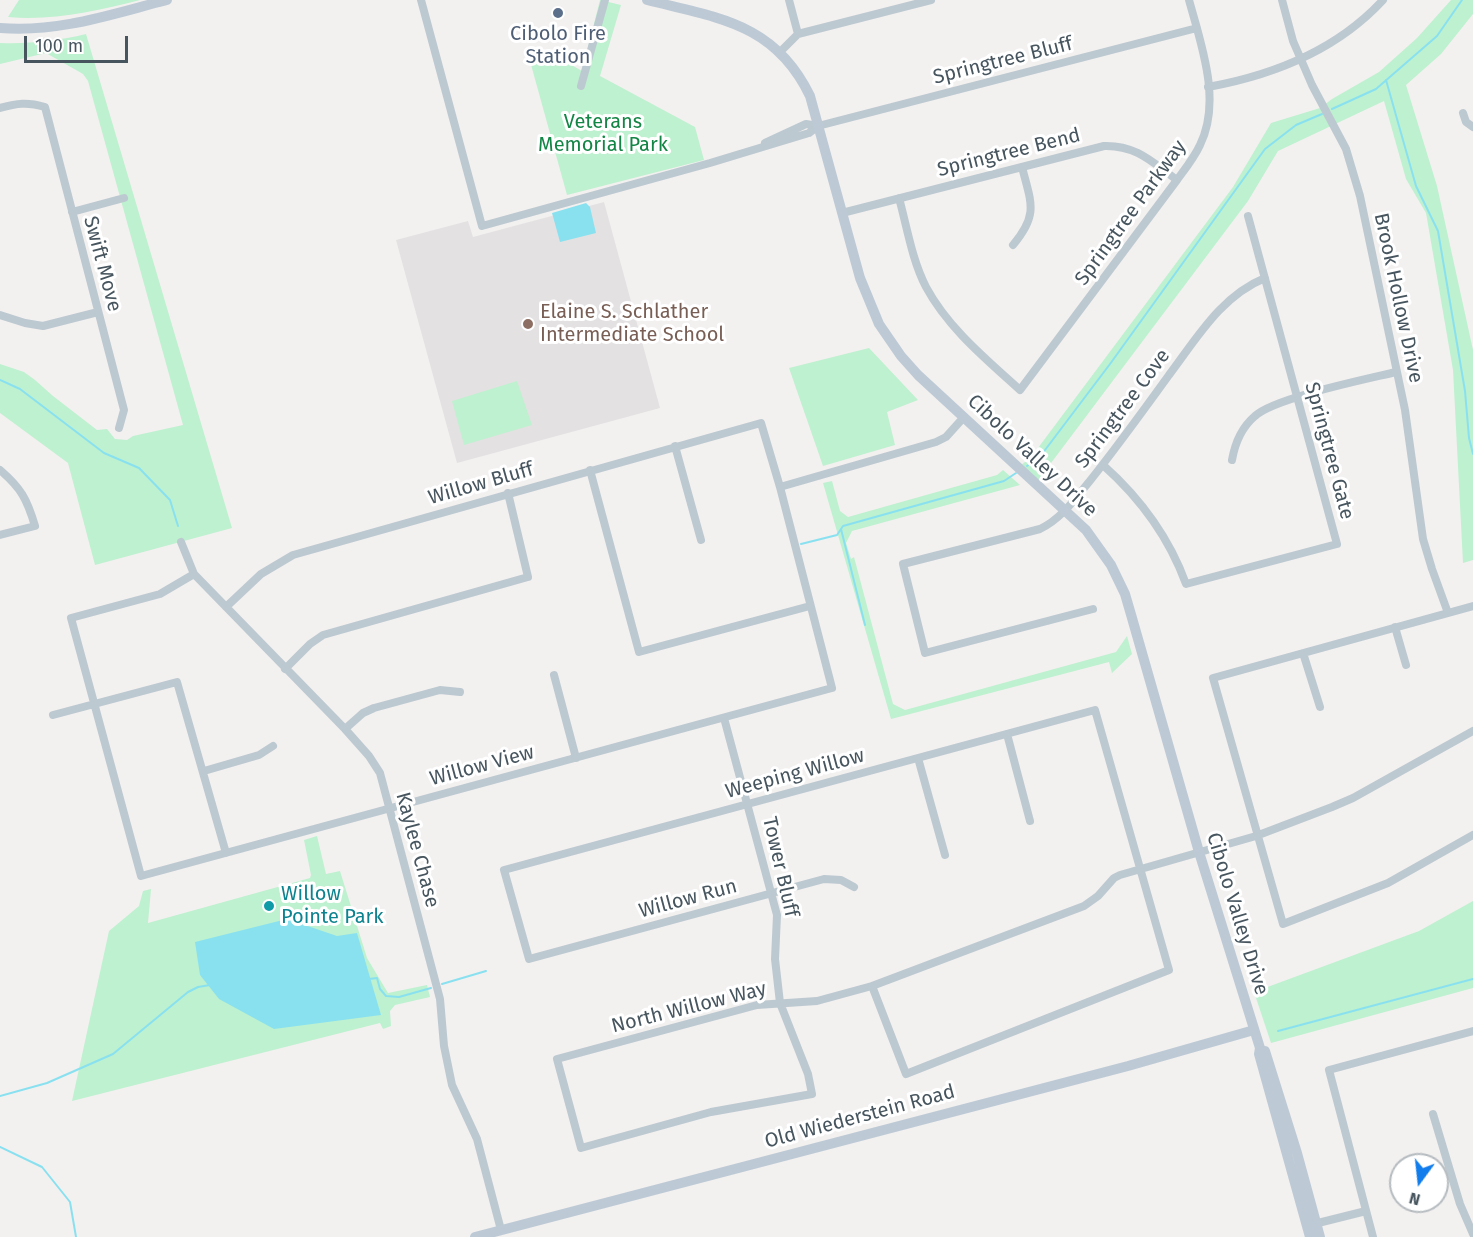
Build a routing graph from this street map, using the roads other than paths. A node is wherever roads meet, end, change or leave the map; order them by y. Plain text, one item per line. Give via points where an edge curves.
1 (167, 0) edge
2 (421, 0) edge
3 (605, 0) edge
4 (647, 0) edge
5 (789, 0) edge
6 (931, 0) edge
7 (1189, 0) edge
8 (1282, 0) edge
9 (1383, 0) edge
10 (0, 28) edge
11 (1197, 28) junction
12 (798, 34) junction
13 (780, 52) junction
14 (1301, 59) junction
15 (580, 86) dead end
16 (1209, 87) junction
17 (0, 108) edge
18 (1463, 113) dead end
19 (818, 126) junction
20 (1473, 127) edge
21 (1022, 167) junction
22 (1177, 180) junction
23 (124, 198) dead end
24 (899, 198) junction
25 (72, 212) junction
26 (842, 213) junction
27 (1248, 216) dead end
28 (1013, 245) dead end
29 (1265, 278) junction
30 (98, 312) junction
31 (0, 315) edge
32 (1396, 372) junction
33 (1298, 398) junction
34 (964, 417) junction
35 (119, 428) dead end
36 (675, 446) junction
37 (1232, 460) dead end
38 (1103, 465) junction
39 (0, 470) edge
40 (590, 470) junction
41 (780, 487) junction
42 (508, 493) junction
43 (1066, 510) junction
44 (0, 535) edge
45 (700, 540) dead end
46 (181, 542) dead end
47 (194, 574) junction
48 (810, 606) junction
49 (1473, 606) edge
50 (226, 607) junction
51 (1094, 609) dead end
52 (1448, 613) junction
53 (1395, 627) junction
54 (1303, 653) junction
55 (1406, 666) dead end
56 (285, 669) junction
57 (554, 675) dead end
58 (460, 692) dead end
59 (93, 704) junction
60 (1320, 707) dead end
61 (53, 715) dead end
62 (724, 718) junction
63 (345, 729) junction
64 (1473, 731) edge
65 (1007, 734) junction
66 (273, 746) dead end
67 (576, 758) junction
68 (918, 758) junction
69 (204, 771) junction
70 (748, 804) junction
71 (389, 809) junction
72 (1030, 821) dead end
73 (1473, 835) edge
74 (1256, 836) junction
75 (1199, 852) junction
76 (226, 854) junction
77 (945, 855) dead end
78 (1140, 869) junction
79 (854, 887) dead end
80 (772, 893) junction
81 (529, 958) joint
82 (872, 986) junction
83 (780, 1003) junction
84 (1254, 1030) junction
85 (1473, 1031) edge
86 (812, 1094) joint
87 (1433, 1114) dead end
88 (1366, 1211) junction
89 (1311, 1229) edge
90 (501, 1230) junction
91 (1473, 1234) edge
92 (475, 1237) edge
93 (1320, 1237) edge
94 (1374, 1237) edge

1 - 10 main road via 75,24
2 - 19 street, Springtree Bluff via 482,226 710,163 758,147 806,124
3 - 15 street
4 - 13 main road, Cibolo Valley Drive via 743,27
5 - 12 street
6 - 12 street
7 - 11 street, Springtree Parkway
8 - 14 street, Brook Hollow Drive
9 - 14 street via 1341,38
11 - 16 street, Springtree Parkway
11 - 19 street, Springtree Bluff
12 - 13 street
13 - 19 main road, Cibolo Valley Drive via 803,82
14 - 16 street
14 - 32 street, Brook Hollow Drive via 1352,166
16 - 22 street, Springtree Parkway via 1209,112 1201,144
17 - 25 street, Swift Move via 18,103 45,107
18 - 20 street
19 - 26 main road, Cibolo Valley Drive
21 - 22 street, Springtree Bend via 1119,145 1139,153
21 - 24 street, Springtree Bend
21 - 28 street via 1031,216
22 - 24 street, Springtree Parkway via 1020,390 956,330 936,303 922,277
23 - 25 street
24 - 26 street, Springtree Bend
25 - 30 street, Swift Move
26 - 34 main road, Cibolo Valley Drive via 860,278 879,324 918,375
27 - 29 street, Springtree Gate
29 - 33 street, Springtree Gate
29 - 38 street, Springtree Cove via 1237,293 1210,320
30 - 31 street via 44,326
30 - 35 street, Swift Move via 124,410
32 - 33 street
32 - 52 street, Brook Hollow Drive via 1412,448 1424,539
33 - 37 street via 1255,415 1234,444
33 - 38 street, Springtree Gate via 1337,544 1186,584 1152,518
34 - 41 street via 936,442
34 - 43 main road, Cibolo Valley Drive
36 - 40 street, Willow Bluff
36 - 41 street, Willow Bluff via 761,423
36 - 45 street
38 - 43 street, Springtree Cove
39 - 44 street via 18,485 35,526
40 - 42 street, Willow Bluff
40 - 48 street via 639,652
41 - 48 street
42 - 50 street, Willow Bluff via 292,555 261,574
42 - 56 street via 528,577 323,635
43 - 51 street, Springtree Cove via 1040,529 903,564 925,653
43 - 75 main road, Cibolo Valley Drive via 1111,565 1125,594
46 - 47 street, Kaylee Chase
47 - 50 street, Kaylee Chase
47 - 59 street via 160,594 71,618
48 - 62 street, Willow View via 832,688
49 - 52 street
50 - 56 street, Kaylee Chase
52 - 53 street
53 - 54 street
53 - 55 street
54 - 60 street
54 - 74 street via 1213,678
56 - 63 street, Kaylee Chase
57 - 67 street
58 - 63 street via 440,690 380,706 363,713
59 - 61 street
59 - 69 street via 177,682
59 - 76 street, Willow View via 141,876
62 - 67 street, Willow View
62 - 70 street, Tower Bluff
63 - 71 street, Kaylee Chase via 380,773
64 - 74 street, North Willow Way via 1353,798
65 - 68 street, Weeping Willow
65 - 72 street
65 - 78 street, Weeping Willow via 1095,710
66 - 69 street via 260,755
67 - 71 street, Willow View
68 - 70 street, Weeping Willow
68 - 77 street
69 - 76 street
70 - 80 street, Tower Bluff
70 - 81 street, Weeping Willow via 504,870
71 - 76 street, Willow View
71 - 90 street, Kaylee Chase via 440,999 452,1085 479,1146
73 - 74 street via 1388,883 1283,924
74 - 75 street, North Willow Way
75 - 78 street, North Willow Way
75 - 84 main road, Cibolo Valley Drive
78 - 82 street, North Willow Way via 1114,878 1084,906
78 - 82 street via 1169,970 906,1074
79 - 80 street, Willow Run via 832,878
80 - 81 street, Willow Run
80 - 83 street, Tower Bluff via 777,915 775,959
82 - 83 street, North Willow Way via 817,1001
83 - 86 street, Tower Bluff
83 - 86 street, North Willow Way via 757,1005 557,1059 581,1148 711,1112
84 - 89 main road, Cibolo Valley Drive
84 - 90 main road, Old Wiederstein Road
85 - 88 street via 1329,1070
87 - 91 street
88 - 89 street
88 - 94 street
89 - 93 main road, Cibolo Valley Drive
90 - 92 main road, Old Wiederstein Road

